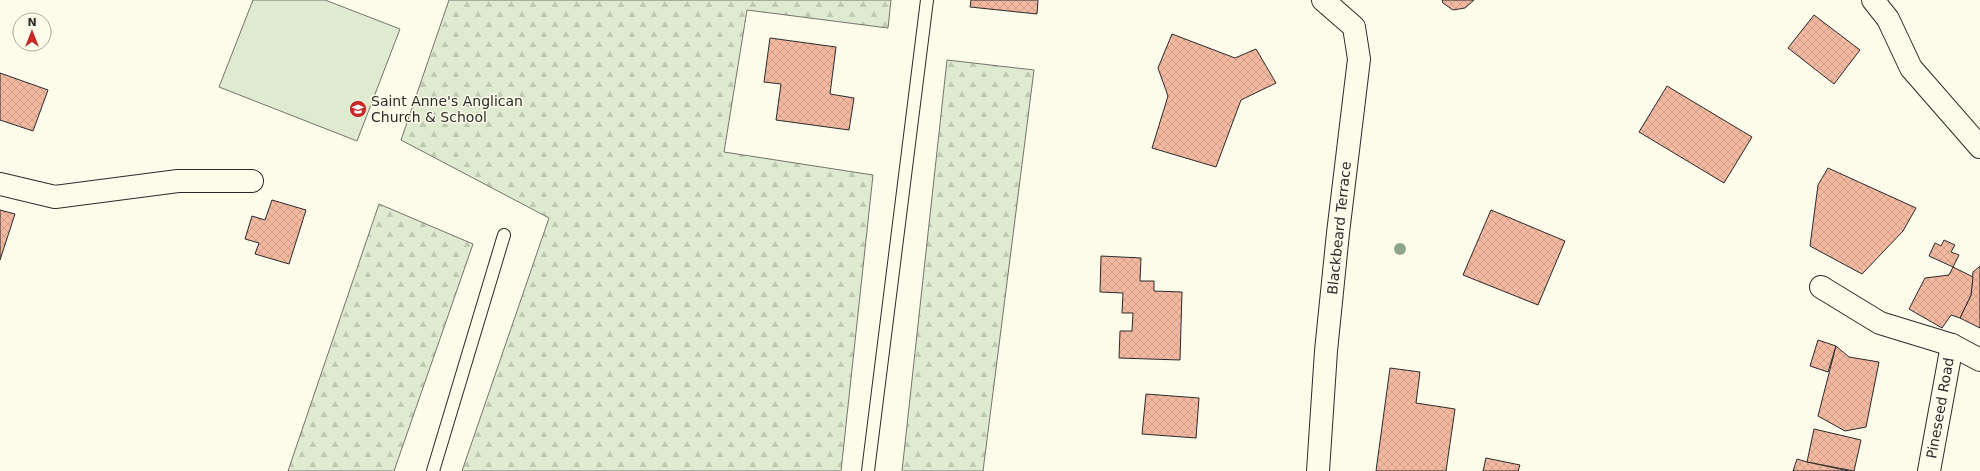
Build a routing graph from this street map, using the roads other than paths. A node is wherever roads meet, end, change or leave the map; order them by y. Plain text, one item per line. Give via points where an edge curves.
1 (927, 0) edge
2 (1323, 0) edge
3 (1873, 0) edge
4 (1980, 147) edge
5 (252, 181) dead end
6 (0, 184) edge
7 (504, 235) dead end
8 (1821, 287) dead end
9 (1952, 345) junction
10 (1980, 360) edge
11 (433, 471) edge
12 (868, 471) edge
13 (1318, 471) edge
14 (1929, 471) edge

1 - 12 lane
2 - 13 street, Blackbeard Terrace via 1354,27 1359,59 1332,288
3 - 4 street via 1888,19 1911,68
5 - 6 street via 178,181 56,197
7 - 11 lane
8 - 9 street, Pineseed Road via 1880,323
9 - 10 street, Pineseed Road
9 - 14 street, Pineseed Road

